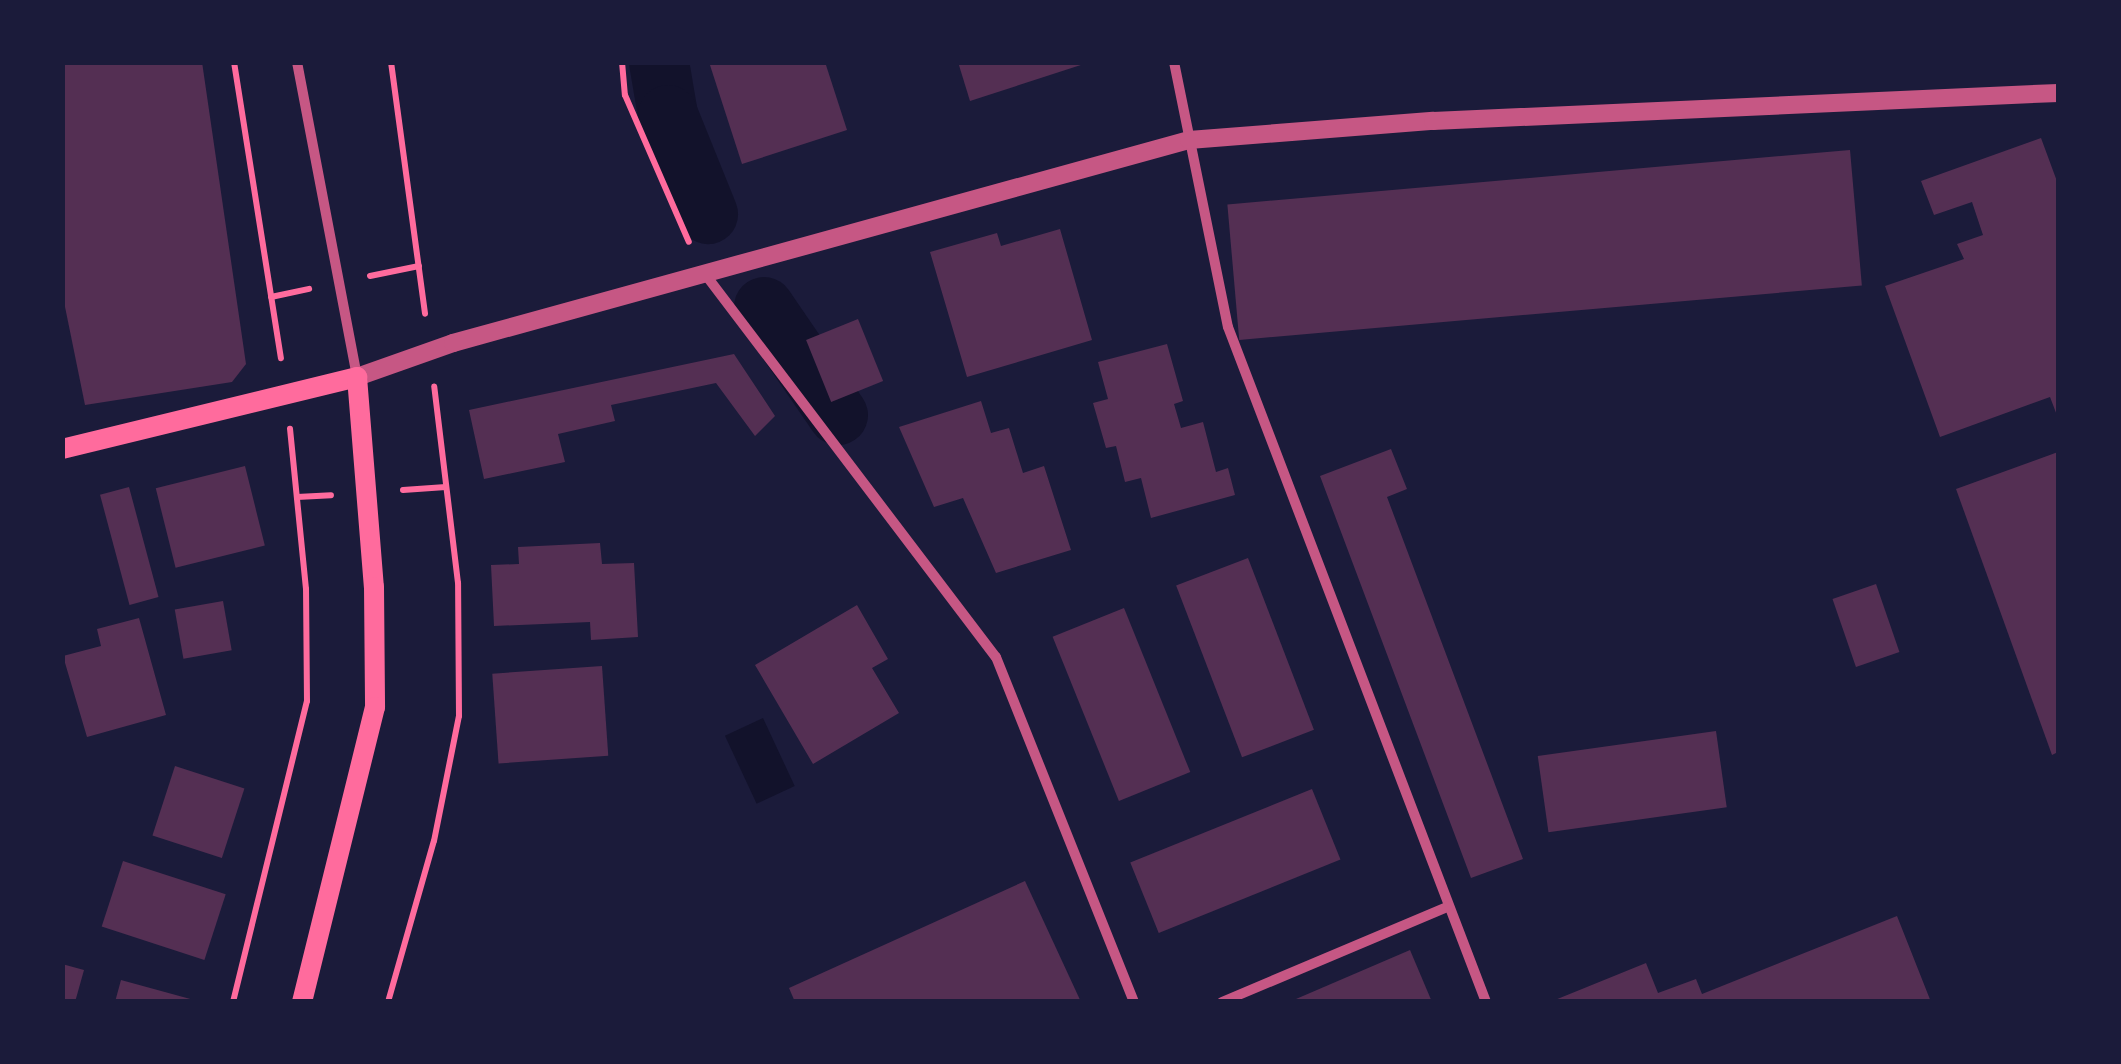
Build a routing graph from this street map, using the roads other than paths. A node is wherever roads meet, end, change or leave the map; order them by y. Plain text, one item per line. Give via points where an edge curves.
1 (296, 62) edge
2 (1174, 62) edge
3 (2058, 93) edge
4 (1189, 140) junction
5 (705, 274) junction
6 (357, 377) junction
7 (62, 449) edge
8 (1449, 906) junction
9 (302, 1002) edge
10 (1134, 1002) edge
11 (1222, 1002) edge
12 (1486, 1002) edge

1 - 6 street
2 - 4 street
3 - 4 street via 1432,121
4 - 5 street
4 - 8 street via 1228,328
5 - 6 street via 430,350
5 - 10 street via 996,657
6 - 7 main road via 288,399
6 - 9 main road via 374,587 375,707
8 - 11 street
8 - 12 street

